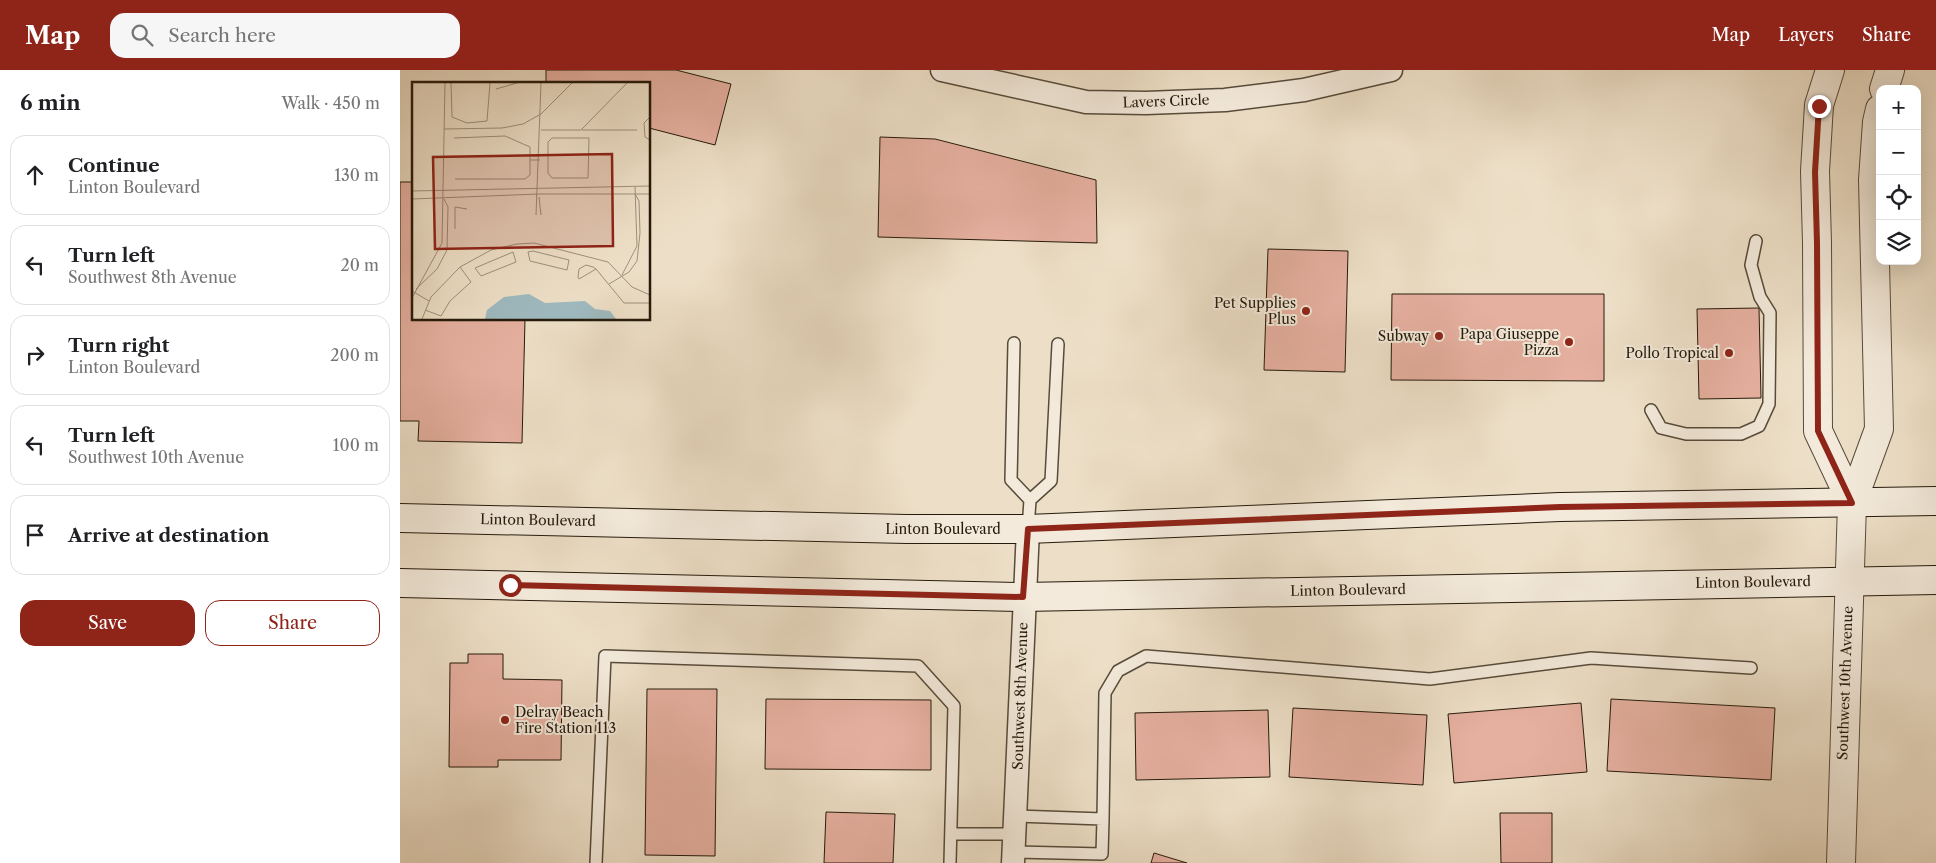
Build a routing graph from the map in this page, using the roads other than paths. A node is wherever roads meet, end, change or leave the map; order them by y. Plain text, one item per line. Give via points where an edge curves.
1 (942, 70) edge
2 (1391, 70) edge
3 (1830, 70) edge
4 (1890, 70) edge
5 (1885, 85) edge
6 (1876, 130) edge
7 (1756, 242) dead end
8 (1014, 342) dead end
9 (1058, 344) dead end
10 (1651, 410) dead end
11 (1030, 500) junction
12 (1936, 501) edge
13 (1852, 503) junction
14 (400, 518) edge
15 (1028, 529) junction
16 (1936, 580) edge
17 (1848, 581) junction
18 (400, 583) edge
19 (1023, 597) junction
20 (1750, 668) dead end
21 (1103, 819) junction
22 (952, 834) junction
23 (1014, 841) edge
24 (1102, 858) edge
25 (596, 863) edge
26 (950, 863) edge
27 (1841, 863) edge

1 - 2 street, Lavers Circle via 1086,102 1146,103 1225,100 1304,90
3 - 13 main road, Southwest 10th Avenue via 1819,106 1815,172 1818,431
4 - 5 main road
6 - 13 main road, Southwest 10th Avenue via 1873,180 1878,429
7 - 10 lane via 1751,265 1760,297 1770,313 1769,404 1759,426 1741,434 1686,434 1661,428
8 - 11 lane via 1011,480
9 - 11 lane via 1051,481
11 - 15 lane
12 - 13 main road, Linton Boulevard
13 - 15 main road, Linton Boulevard via 1560,507
13 - 17 main road, Southwest 10th Avenue
14 - 15 main road, Linton Boulevard
15 - 19 street, Southwest 8th Avenue
16 - 17 main road, Linton Boulevard
17 - 19 main road, Linton Boulevard
17 - 27 main road, Southwest 10th Avenue
18 - 19 main road, Linton Boulevard
19 - 23 street, Southwest 8th Avenue
20 - 21 lane via 1591,658 1430,679 1146,656 1118,671 1105,693
21 - 23 lane
21 - 24 lane
22 - 23 lane
22 - 25 lane via 954,706 918,666 605,656
22 - 26 lane
23 - 24 lane

